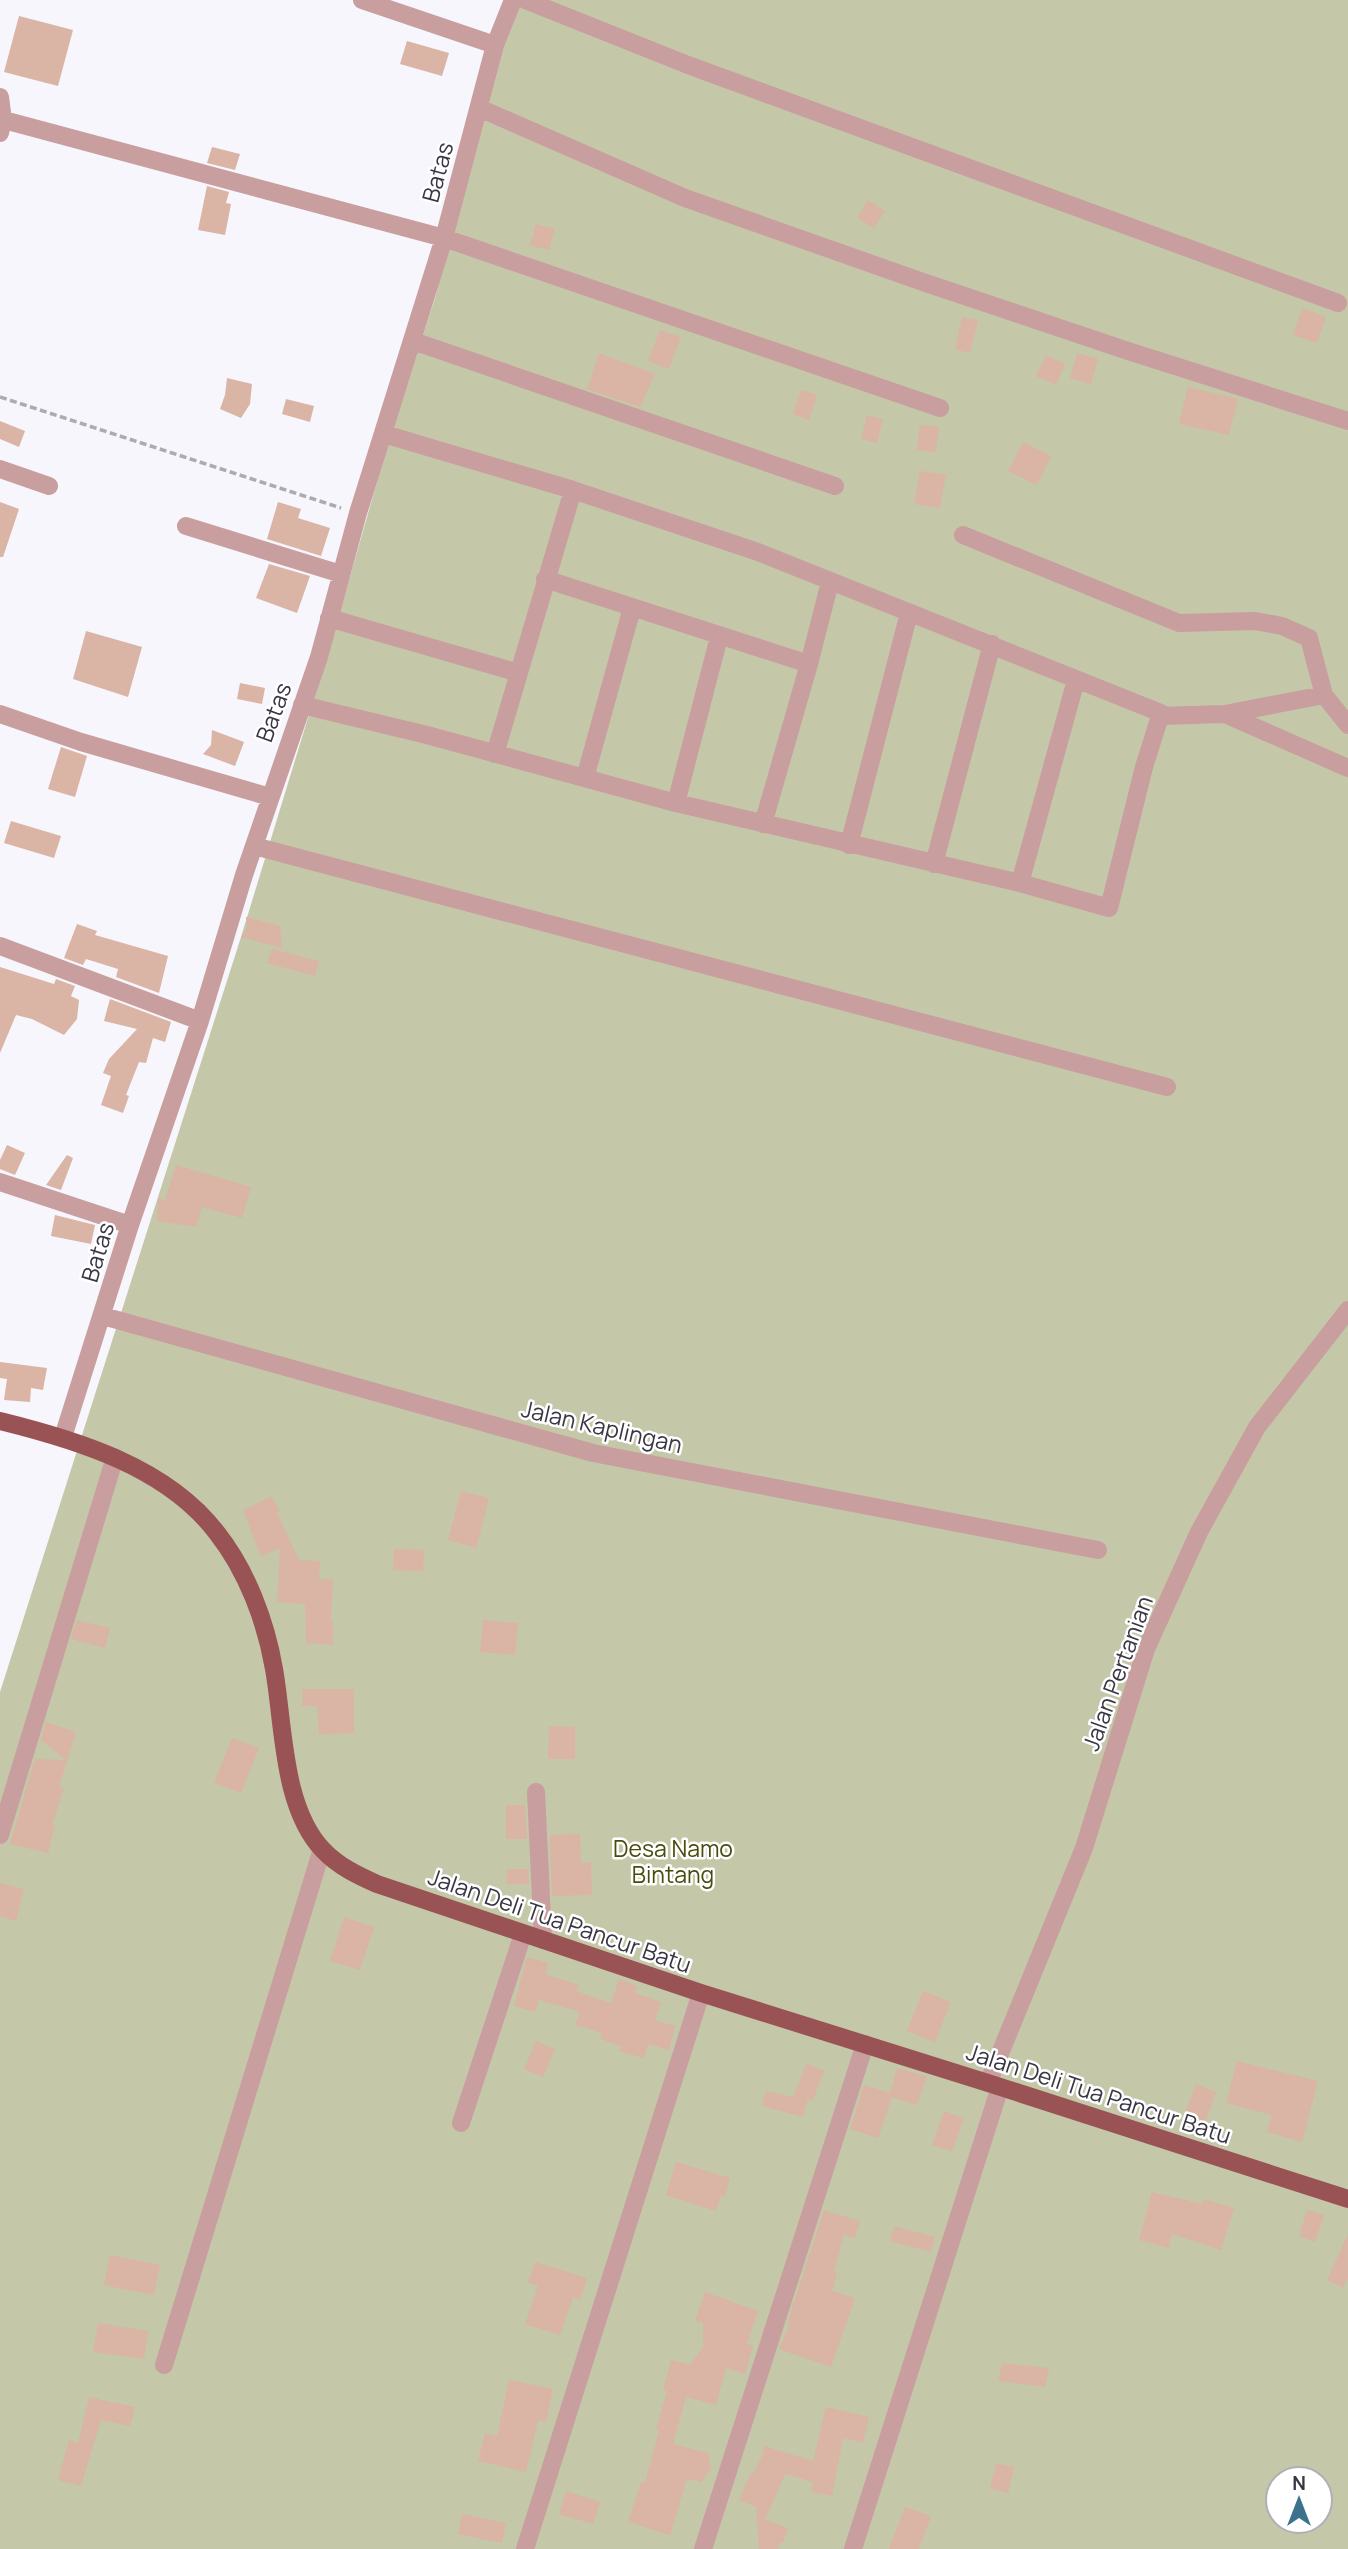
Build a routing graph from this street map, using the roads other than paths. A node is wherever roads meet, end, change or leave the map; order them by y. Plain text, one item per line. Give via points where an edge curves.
1 (362, 0) edge
2 (513, 0) edge
3 (525, 0) edge
4 (495, 45) junction
5 (0, 97) edge
6 (479, 108) junction
7 (1, 124) edge
8 (444, 238) junction
9 (1338, 303) dead end
10 (413, 341) junction
11 (940, 408) dead end
12 (1348, 421) edge
13 (384, 433) junction
14 (0, 469) edge
15 (49, 486) dead end
16 (835, 486) dead end
17 (573, 491) junction
18 (186, 526) dead end
19 (963, 535) dead end
20 (341, 574) junction
21 (545, 579) junction
22 (830, 582) junction
23 (632, 608) junction
24 (909, 613) junction
25 (330, 618) junction
26 (719, 637) junction
27 (992, 644) junction
28 (809, 664) junction
29 (519, 673) junction
30 (1076, 680) junction
31 (1324, 695) junction
32 (302, 705) junction
33 (0, 714) edge
34 (1225, 714) junction
35 (1158, 716) junction
36 (1348, 725) edge
37 (495, 754) junction
38 (1348, 768) edge
39 (585, 778) junction
40 (270, 797) junction
41 (676, 803) junction
42 (763, 824) junction
43 (849, 845) junction
44 (254, 846) junction
45 (934, 864) junction
46 (1020, 883) junction
47 (0, 946) edge
48 (200, 1021) junction
49 (1167, 1087) dead end
50 (0, 1182) edge
51 (130, 1225) junction
52 (1348, 1310) edge
53 (103, 1316) junction
54 (0, 1421) edge
55 (63, 1437) junction
56 (115, 1457) junction
57 (1098, 1550) dead end
58 (536, 1792) dead end
59 (0, 1835) edge
60 (322, 1849) junction
61 (523, 1934) junction
62 (543, 1941) junction
63 (701, 1993) junction
64 (865, 2044) junction
65 (994, 2085) junction
66 (461, 2123) dead end
67 (1348, 2199) edge
68 (164, 2365) dead end
69 (525, 2549) edge
70 (703, 2549) edge
71 (853, 2549) edge

1 - 4 street
2 - 4 street, Batas
3 - 9 street via 701,70
4 - 6 street, Batas
5 - 7 street
6 - 8 street, Batas
6 - 12 street via 685,198 933,286
7 - 8 street
8 - 10 street, Batas
8 - 11 street
10 - 13 street, Batas
10 - 16 street
13 - 17 street
13 - 20 street, Batas
14 - 15 street
17 - 21 street
17 - 22 street via 758,552
18 - 20 street
19 - 31 street via 1179,623 1255,621 1282,626 1309,638
20 - 25 street, Batas
21 - 23 street
21 - 29 street
22 - 24 street
22 - 28 street
23 - 26 street
23 - 39 street
24 - 27 street
24 - 43 street
25 - 29 street
25 - 32 street, Batas
26 - 28 street
26 - 41 street
27 - 30 street
27 - 45 street
28 - 42 street
29 - 37 street
30 - 35 street via 1161,713
30 - 46 street
31 - 34 street
31 - 36 street
32 - 37 street
32 - 40 street, Batas
33 - 40 street
34 - 35 street
34 - 38 street
35 - 46 street via 1109,908
37 - 39 street
39 - 41 street
40 - 44 street, Batas
41 - 42 street
42 - 43 street
43 - 45 street
44 - 48 street, Batas
44 - 49 street
45 - 46 street
47 - 48 street
48 - 51 street, Batas
50 - 51 street
51 - 53 street, Batas
52 - 65 street, Jalan Pertanian via 1257,1427 1199,1532 1146,1648 1084,1848
53 - 55 street, Batas
53 - 57 street, Jalan Kaplingan via 593,1453
54 - 55 main road, Jalan Deli Tua Pancur Batu
55 - 56 main road, Jalan Deli Tua Pancur Batu
56 - 59 street
56 - 60 main road, Jalan Deli Tua Pancur Batu via 156,1480 198,1513 217,1532 246,1583 274,1665 293,1790
58 - 62 street
60 - 61 main road, Jalan Deli Tua Pancur Batu via 342,1866 377,1884
60 - 68 street
61 - 62 main road, Jalan Deli Tua Pancur Batu
61 - 66 street
62 - 63 main road, Jalan Deli Tua Pancur Batu
63 - 64 main road, Jalan Deli Tua Pancur Batu
63 - 69 street
64 - 65 main road, Jalan Deli Tua Pancur Batu
64 - 70 street
65 - 67 main road, Jalan Deli Tua Pancur Batu
65 - 71 street, Jalan Pertanian

